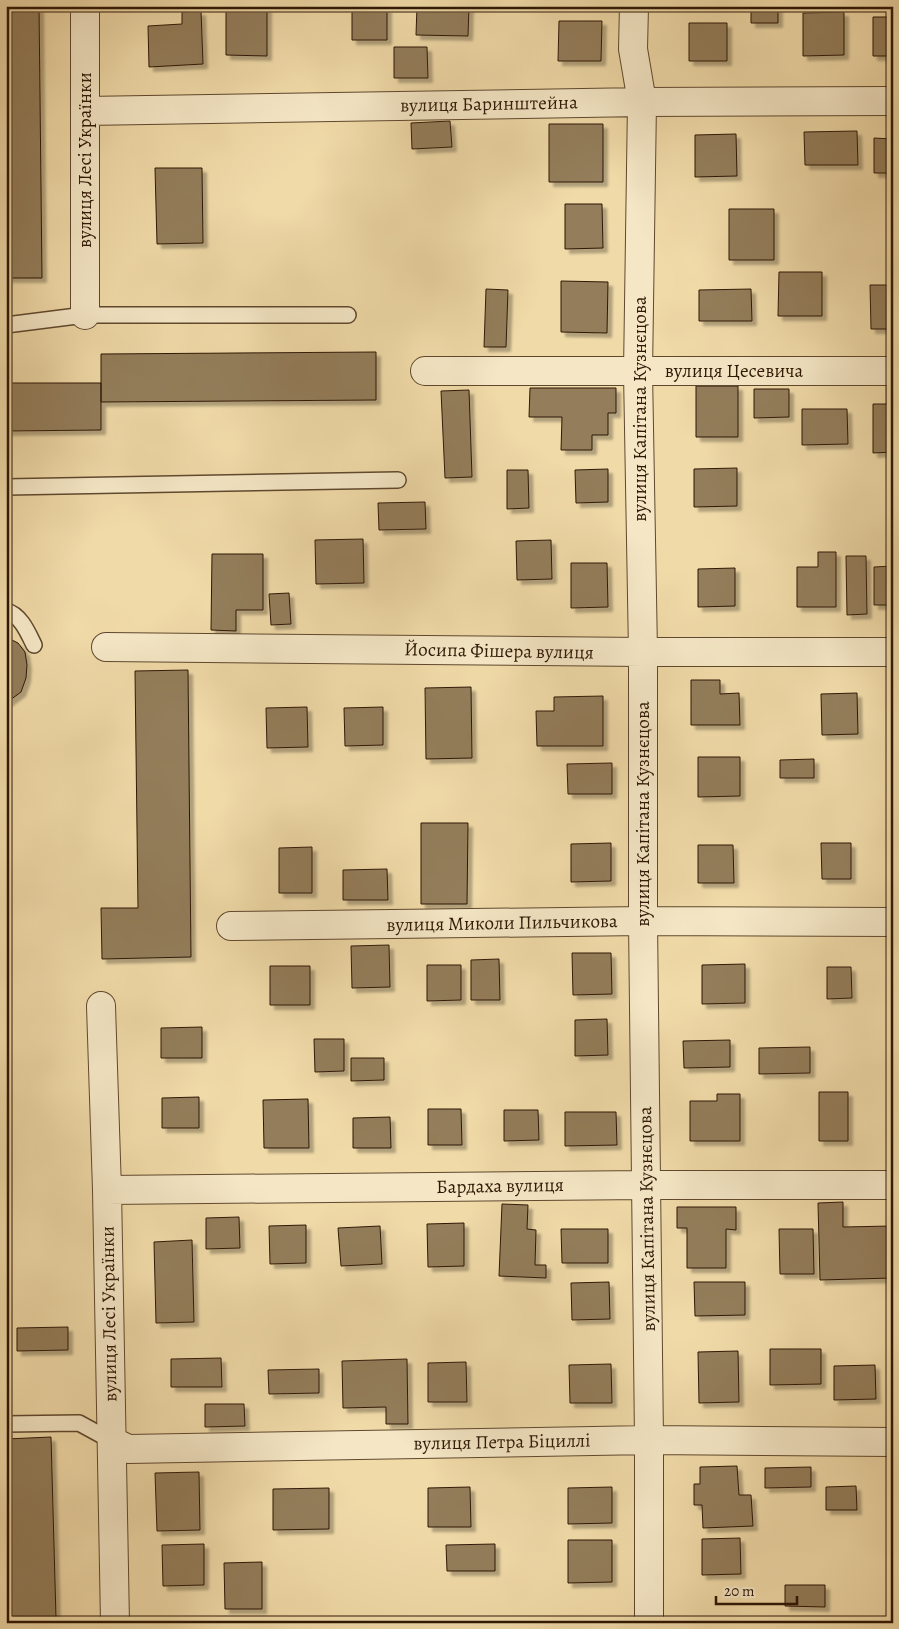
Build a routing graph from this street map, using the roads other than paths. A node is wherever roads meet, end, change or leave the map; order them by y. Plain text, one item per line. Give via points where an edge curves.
1 (85, 6) edge
2 (634, 6) edge
3 (893, 101) edge
4 (642, 102) junction
5 (85, 111) junction
6 (86, 315) junction
7 (348, 315) dead end
8 (6, 325) edge
9 (893, 370) edge
10 (425, 371) dead end
11 (638, 372) junction
12 (398, 480) dead end
13 (6, 487) edge
14 (6, 611) edge
15 (34, 645) dead end
16 (106, 647) dead end
17 (643, 652) junction
18 (893, 652) edge
19 (643, 920) junction
20 (893, 922) edge
21 (231, 926) dead end
22 (101, 1006) dead end
23 (893, 1184) edge
24 (646, 1185) junction
25 (107, 1190) junction
26 (6, 1424) edge
27 (650, 1440) junction
28 (112, 1441) junction
29 (893, 1442) edge
30 (116, 1623) edge
31 (649, 1623) edge

1 - 5 street, вулиця Лесі Українки
2 - 4 street, вулиця Капітана Кузнєцова via 633,49
3 - 4 street, вулиця Баринштейна
4 - 5 street, вулиця Баринштейна
4 - 11 street, вулиця Капітана Кузнєцова
5 - 6 street, вулиця Лесі Українки
6 - 7 lane
6 - 8 lane
9 - 11 street, вулиця Цесевича
10 - 11 street, вулиця Цесевича
11 - 17 street, вулиця Капітана Кузнєцова
12 - 13 lane
14 - 15 lane via 25,626
16 - 17 street, Йосипа Фішера вулиця
17 - 18 street, Йосипа Фішера вулиця
17 - 19 street, вулиця Капітана Кузнєцова
19 - 20 street, вулиця Миколи Пильчикова
19 - 21 street, вулиця Миколи Пильчикова
19 - 24 street, вулиця Капітана Кузнєцова
22 - 25 street, вулиця Лесі Українки
23 - 24 street, Бардаха вулиця
24 - 25 street, Бардаха вулиця
24 - 27 street, вулиця Капітана Кузнєцова
25 - 28 street, вулиця Лесі Українки
26 - 28 lane via 79,1424
27 - 28 street, вулиця Петра Біциллі via 128,1448
27 - 29 street, вулиця Петра Біциллі
27 - 31 street, вулиця Капітана Кузнєцова
28 - 30 street, вулиця Лесі Українки

